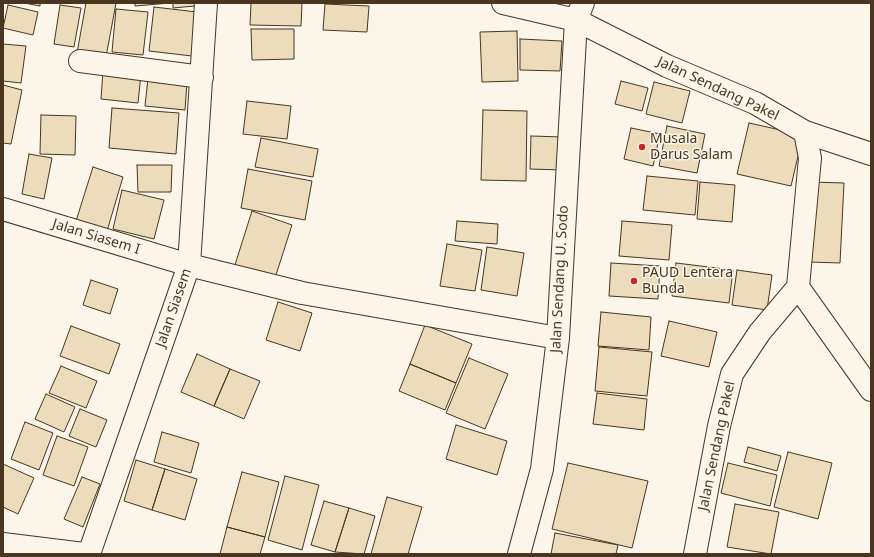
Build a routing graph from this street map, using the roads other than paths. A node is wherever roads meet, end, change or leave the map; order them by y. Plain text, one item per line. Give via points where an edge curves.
1 (206, 3) edge
2 (503, 3) edge
3 (580, 12) edge
4 (80, 61) dead end
5 (202, 77) junction
6 (805, 132) junction
7 (871, 154) edge
8 (3, 209) edge
9 (189, 265) junction
10 (798, 287) junction
11 (558, 338) junction
12 (871, 390) edge
13 (3, 544) edge
14 (84, 554) edge
15 (90, 554) edge
16 (519, 554) edge
17 (695, 554) edge

1 - 5 street, Jalan Siasem
2 - 3 street, Jalan Sendang Pakel
3 - 6 street, Jalan Sendang Pakel via 667,66 755,103
3 - 11 street, Jalan Sendang U. Sodo
4 - 5 street
5 - 9 street, Jalan Siasem
6 - 7 street, Jalan Sendang Pakel
6 - 10 street via 810,158
8 - 9 street, Jalan Siasem I
9 - 11 street, Jalan Siasem I via 302,293
9 - 15 street, Jalan Siasem
10 - 12 street
10 - 17 street, Jalan Sendang Pakel via 760,332 732,374 719,426
11 - 16 street, Jalan Sendang U. Sodo via 542,469
13 - 14 street

